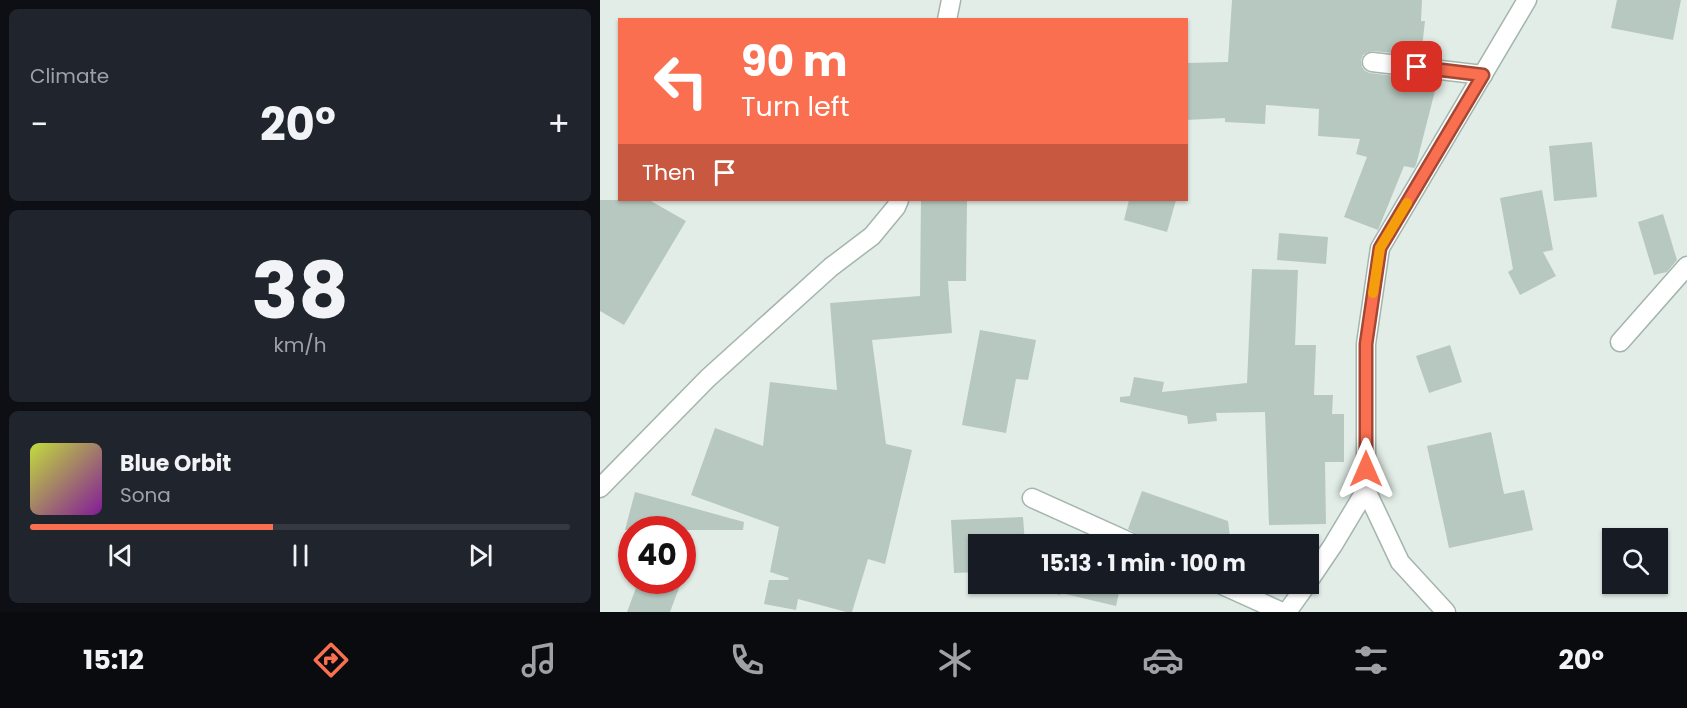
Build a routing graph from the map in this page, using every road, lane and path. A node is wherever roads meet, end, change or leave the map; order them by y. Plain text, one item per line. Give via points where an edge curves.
1 (951, 0) edge
2 (1527, 0) edge
3 (947, 18) edge
4 (1372, 62) dead end
5 (1483, 75) junction
6 (899, 201) edge
7 (1687, 266) edge
8 (1620, 342) dead end
9 (600, 488) edge
10 (1366, 490) junction
11 (1032, 498) dead end
12 (1112, 534) edge
13 (1319, 565) edge
14 (1242, 594) edge
15 (1299, 594) edge
16 (1282, 612) edge
17 (1287, 612) edge
18 (1446, 612) edge

1 - 3 street
2 - 5 street
4 - 5 street
5 - 10 street via 1380,248 1366,344
6 - 9 street via 872,236 831,267 708,378
7 - 8 street
10 - 13 street
10 - 18 street via 1400,562
11 - 12 street
14 - 16 street
15 - 17 street

